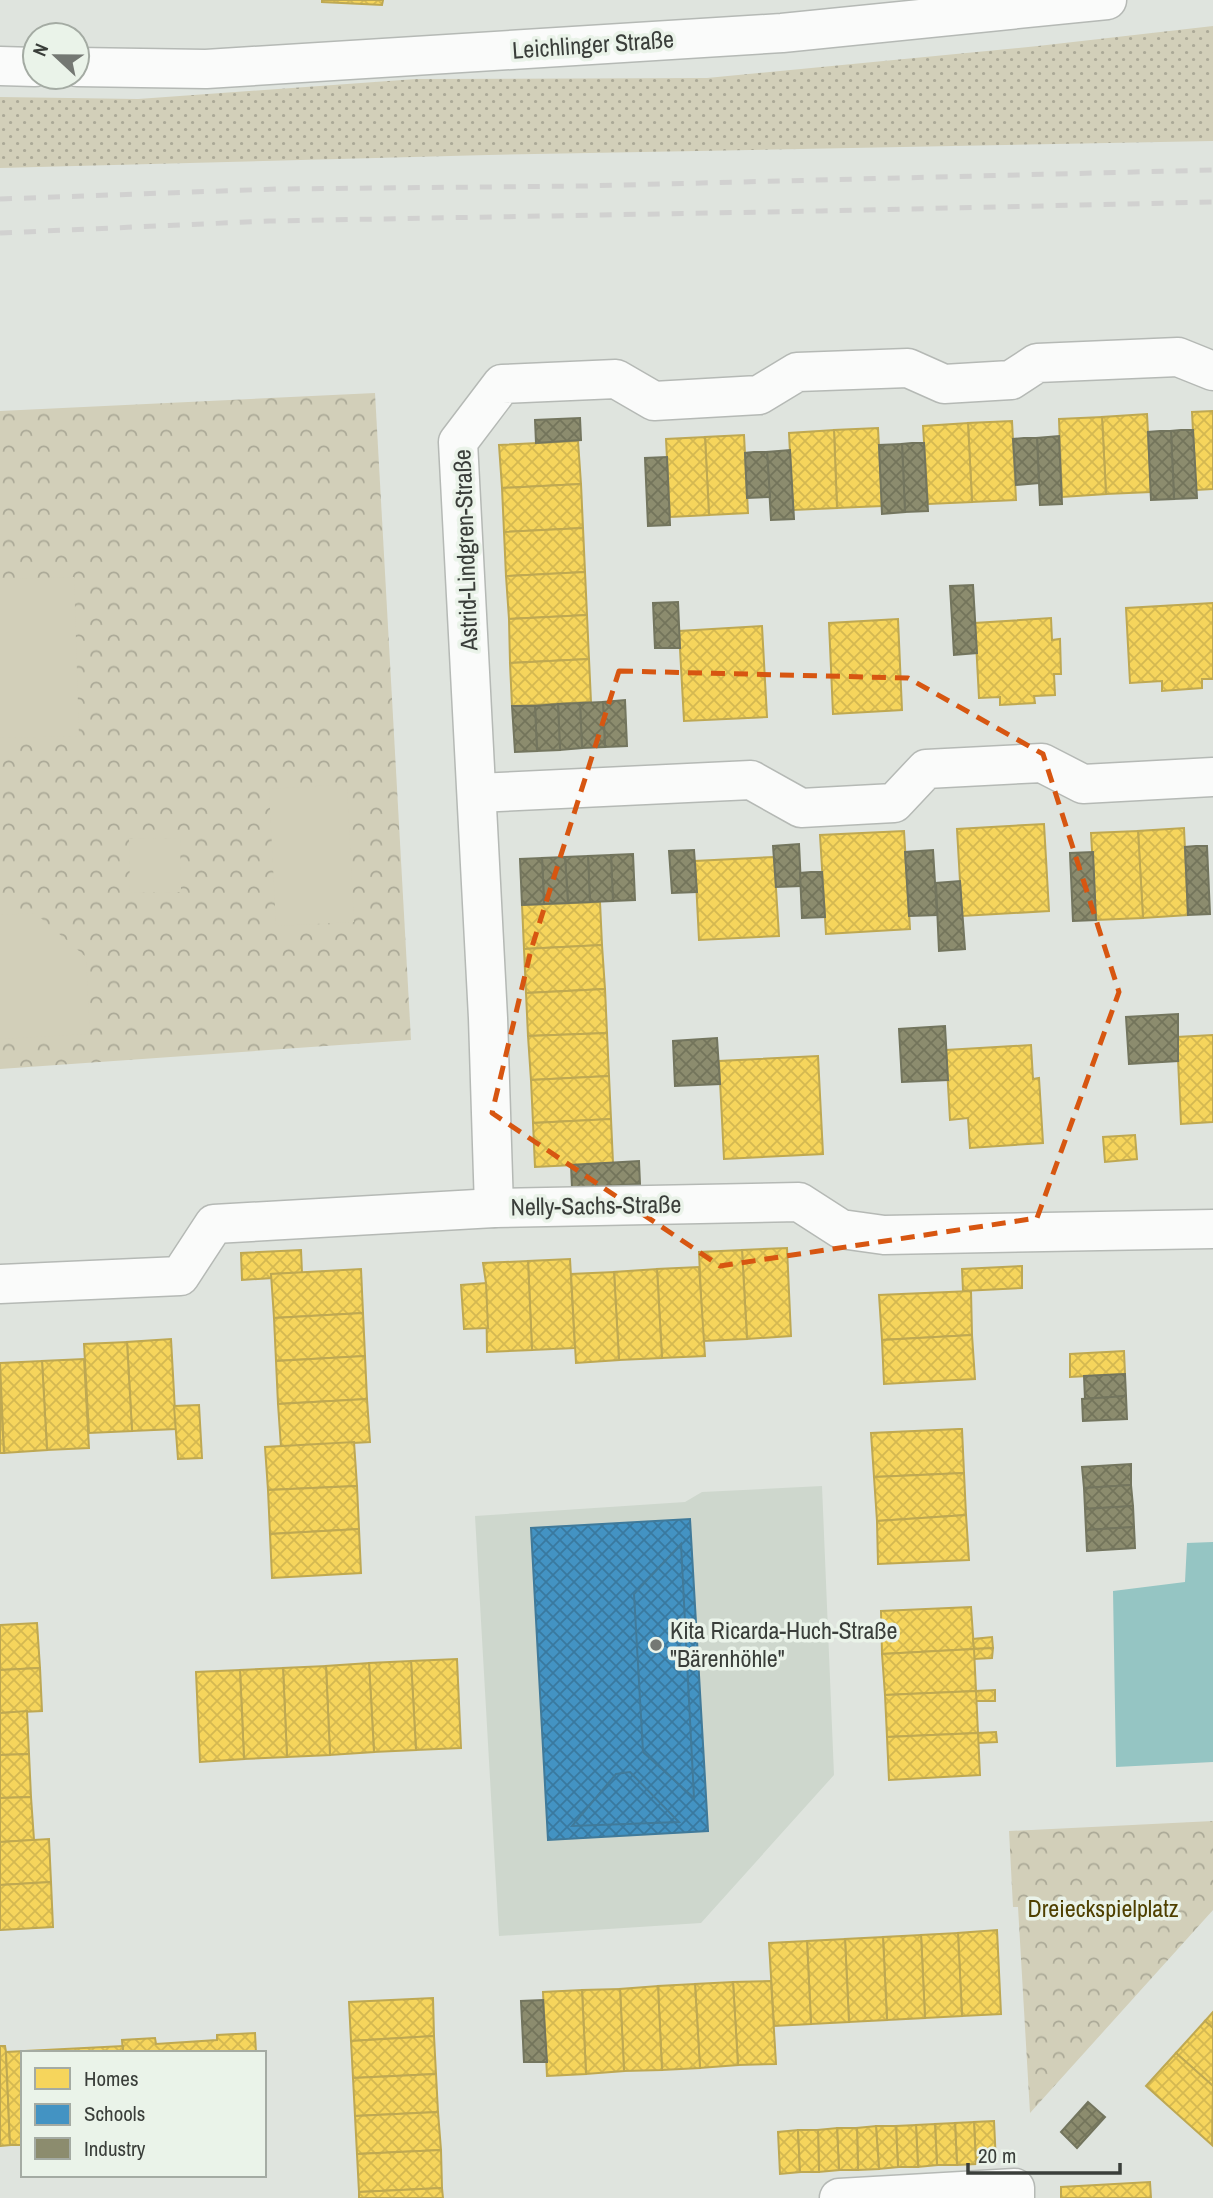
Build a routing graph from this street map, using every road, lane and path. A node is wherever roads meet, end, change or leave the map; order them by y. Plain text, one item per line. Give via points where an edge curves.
1 (1107, 0) edge
2 (0, 66) edge
3 (21, 67) edge
4 (91, 67) edge
5 (1213, 371) edge
6 (1213, 777) edge
7 (477, 793) junction
8 (494, 1208) junction
9 (1213, 1228) edge
10 (0, 1284) edge
11 (839, 2198) edge
12 (1015, 2198) edge

1 - 4 street, Leichlinger Straße via 782,33 206,69
2 - 3 street
5 - 7 street, Astrid-Lindgren-Straße via 1178,357 1037,363 1011,380 944,384 908,368 797,372 759,395 654,401 616,379 502,384 458,442
6 - 7 street via 1083,784 1042,763 926,769 894,803 800,808 751,780
7 - 8 street, Astrid-Lindgren-Straße
8 - 9 street, Nelly-Sachs-Straße via 799,1202 841,1229 884,1236
8 - 10 street, Nelly-Sachs-Straße via 215,1224 180,1276
11 - 12 street via 1015,2188

